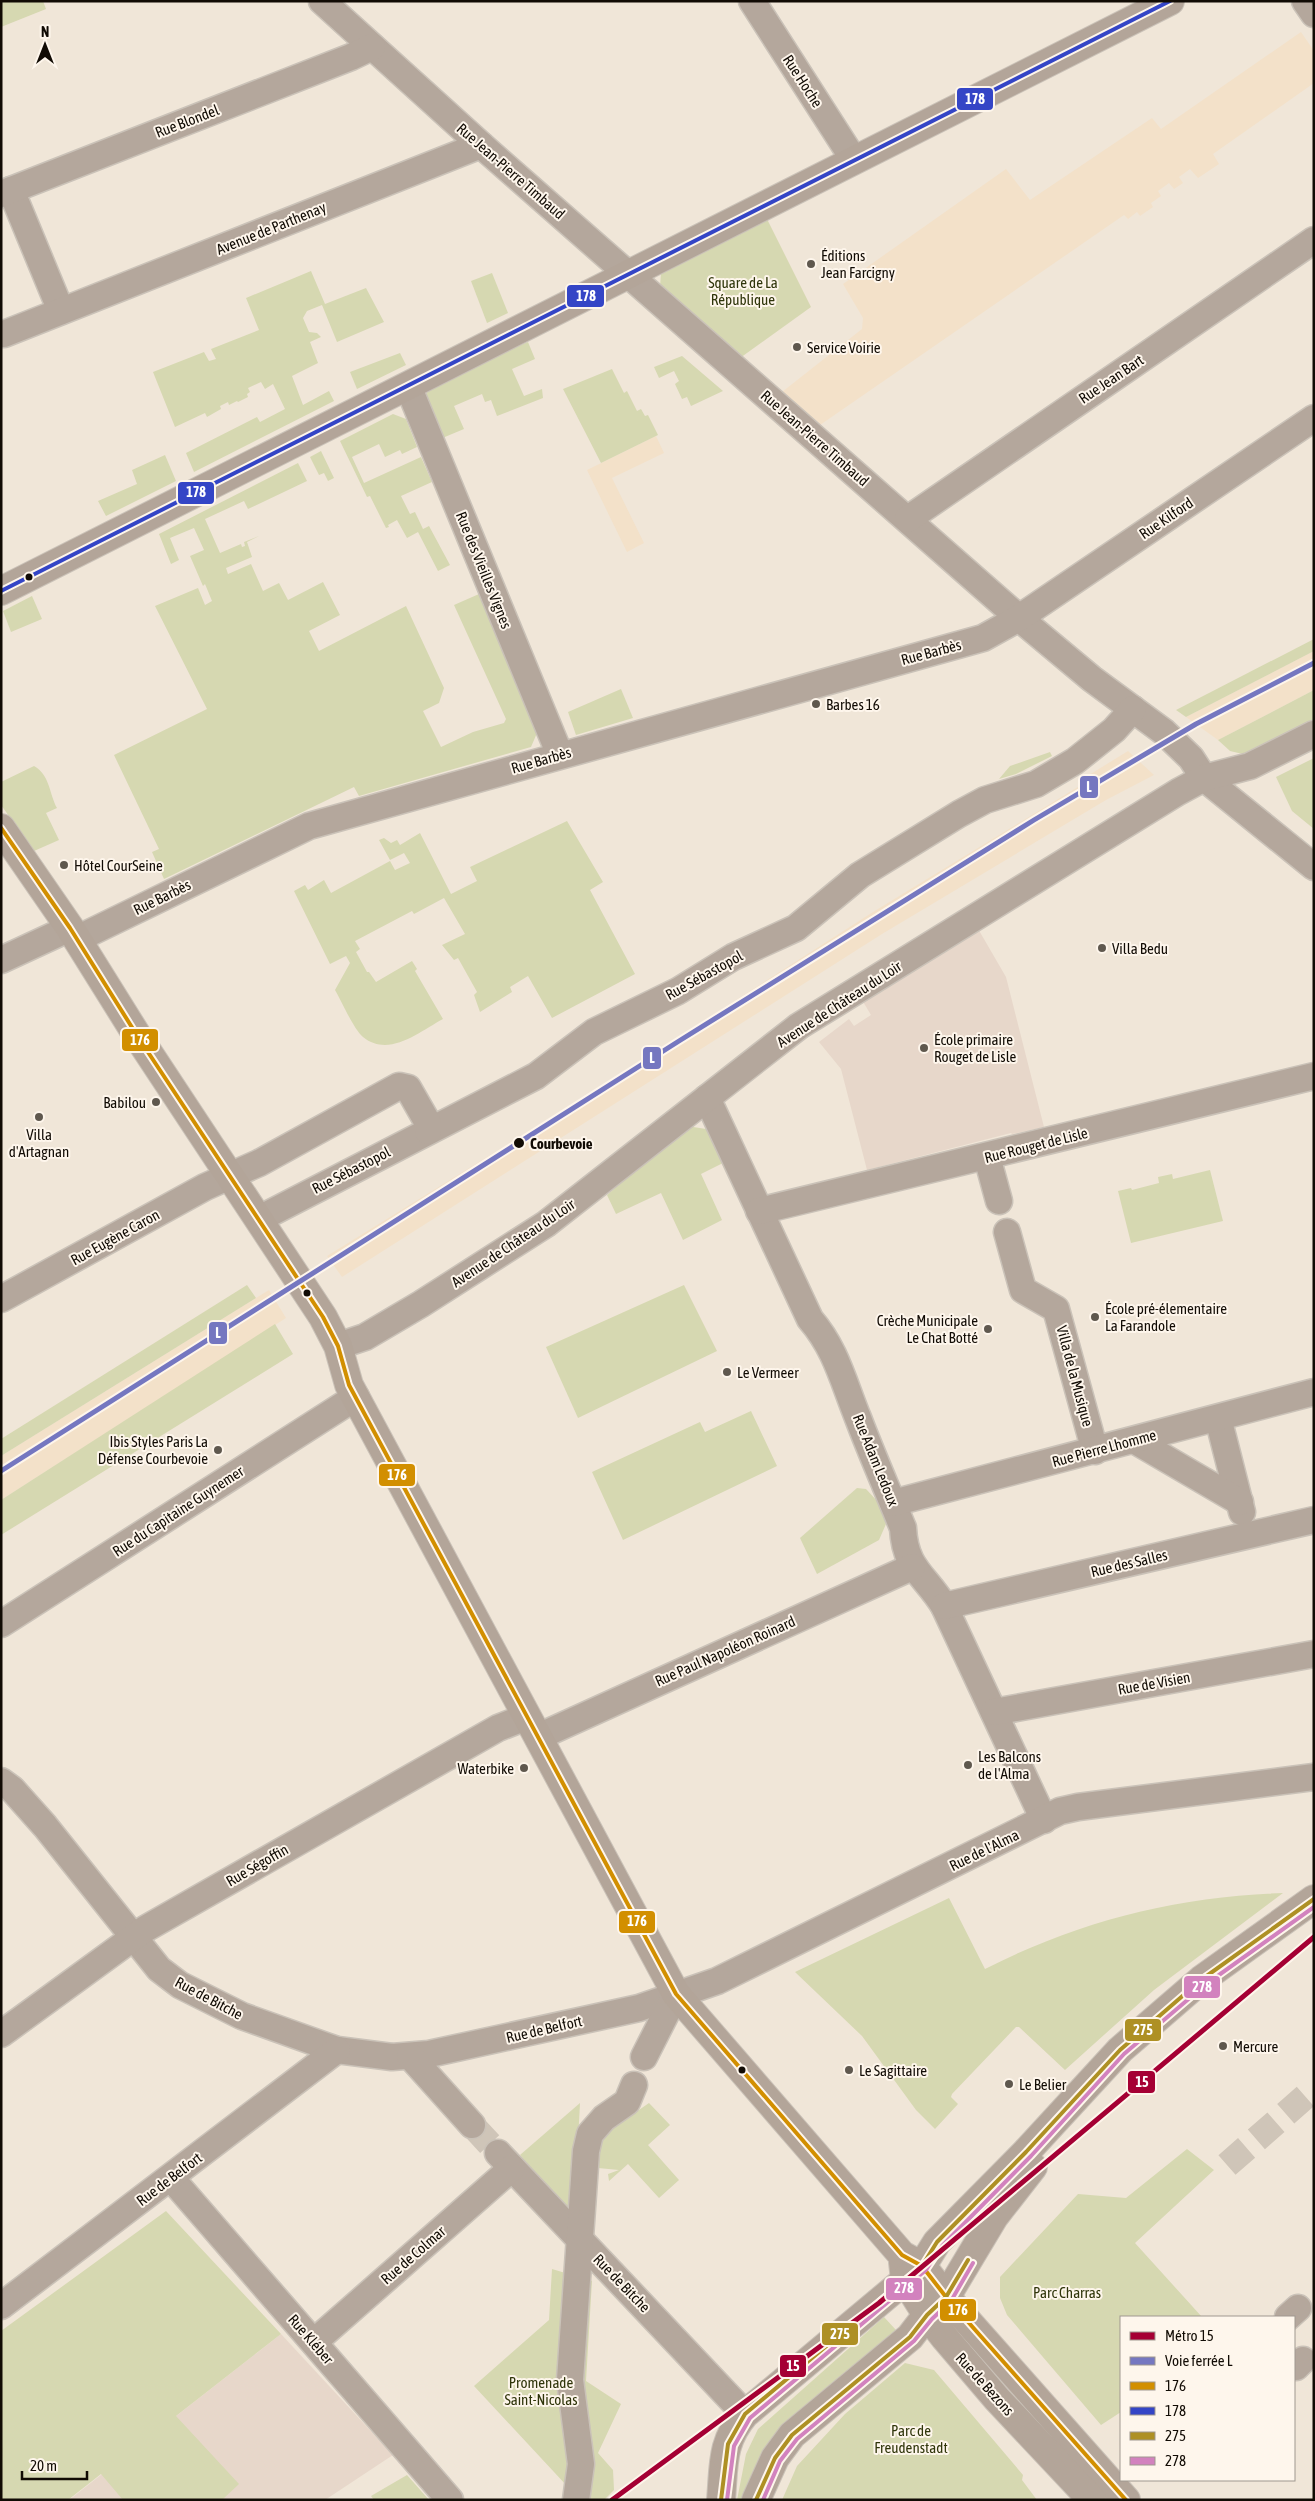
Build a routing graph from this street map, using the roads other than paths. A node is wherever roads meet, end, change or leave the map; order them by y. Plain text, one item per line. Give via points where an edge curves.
1 (322, 1) edge
2 (752, 1) edge
3 (1170, 1) edge
4 (1305, 1) edge
5 (1314, 14) edge
6 (372, 47) junction
7 (481, 145) junction
8 (854, 160) junction
9 (6, 192) edge
10 (1314, 240) edge
11 (629, 274) junction
12 (61, 312) junction
13 (4, 334) dead end
14 (408, 386) junction
15 (1314, 418) edge
16 (908, 519) junction
17 (1, 591) edge
18 (1019, 618) junction
19 (1132, 709) junction
20 (1314, 734) edge
21 (560, 755) junction
22 (1204, 778) junction
23 (1, 828) edge
24 (1314, 867) edge
25 (74, 933) junction
26 (1, 960) edge
27 (1314, 1076) edge
28 (707, 1098) junction
29 (428, 1131) junction
30 (987, 1157) junction
31 (231, 1177) junction
32 (999, 1201) dead end
33 (759, 1211) junction
34 (259, 1219) junction
35 (1007, 1232) dead end
36 (1, 1300) edge
37 (338, 1346) junction
38 (1314, 1392) edge
39 (356, 1397) junction
40 (1218, 1418) junction
41 (1134, 1440) junction
42 (1091, 1452) junction
43 (1240, 1502) junction
44 (893, 1503) junction
45 (1314, 1520) edge
46 (1248, 1535) junction
47 (912, 1567) junction
48 (944, 1606) junction
49 (1, 1624) edge
50 (1314, 1654) edge
51 (994, 1712) junction
52 (532, 1727) junction
53 (1314, 1777) edge
54 (1, 1781) edge
55 (1044, 1820) junction
56 (1314, 1899) edge
57 (1314, 1917) edge
58 (132, 1938) junction
59 (676, 1994) junction
60 (1, 2034) edge
61 (337, 2050) junction
62 (410, 2056) junction
63 (644, 2057) dead end
64 (634, 2085) dead end
65 (472, 2125) tunnel mouth
66 (505, 2161) joint
67 (171, 2178) junction
68 (580, 2239) junction
69 (910, 2267) junction
70 (1, 2306) edge
71 (936, 2306) junction
72 (314, 2342) junction
73 (745, 2414) junction
74 (450, 2500) edge
75 (576, 2500) edge
76 (720, 2500) edge
77 (756, 2500) edge
78 (1092, 2500) edge
79 (1126, 2500) edge

1 - 6 street, Rue Jean-Pierre Timbaud
2 - 8 street, Rue Hoche
3 - 8 street
4 - 5 street
6 - 7 street, Rue Jean-Pierre Timbaud
6 - 9 street, Rue Blondel
7 - 11 street, Rue Jean-Pierre Timbaud
7 - 12 street, Avenue de Parthenay
8 - 11 street
9 - 12 street
10 - 16 street, Rue Jean Bart
11 - 14 street
11 - 16 street, Rue Jean-Pierre Timbaud
12 - 13 street, Avenue de Parthenay
14 - 17 street
14 - 21 street, Rue des Vieilles Vignes
15 - 18 street, Rue Kilford
16 - 18 street, Rue Jean-Pierre Timbaud
18 - 19 street, Rue Jean-Pierre Timbaud
18 - 21 street, Rue Barbès via 984,638
19 - 22 street, Rue Jean-Pierre Timbaud via 1164,732
19 - 29 street, Rue Sébastopol via 1114,730 1067,765 1036,784 985,800 959,814 860,875 796,928 733,957 678,991 594,1032 536,1076
20 - 22 street, Avenue de Château du Loir via 1250,766
21 - 25 street, Rue Barbès via 309,826
22 - 24 street, Rue Jean-Pierre Timbaud
22 - 28 street, Avenue de Château du Loir via 799,1026
23 - 25 street, Rue de Bezons
25 - 26 street, Rue Barbès
25 - 31 street, Rue de Bezons
27 - 30 street, Rue Rouget de Lisle
28 - 33 street, Rue Adam Ledoux
28 - 37 street, Avenue de Château du Loir via 546,1224 421,1304 365,1336
29 - 31 street, Rue Eugène Caron via 428,1123 408,1088 399,1086
29 - 34 street, Rue Sébastopol
30 - 32 street
30 - 33 street, Rue Rouget de Lisle
31 - 34 street, Rue de Bezons
31 - 36 street, Rue Eugène Caron via 205,1188
33 - 44 street, Rue Adam Ledoux via 810,1319 825,1337
34 - 37 street, Rue de Bezons
35 - 42 street, Villa de la Musique via 1022,1290 1056,1309
37 - 39 street, Rue de Bezons via 349,1385
38 - 40 street, Rue Pierre Lhomme
39 - 49 street, Rue du Capitaine Guynemer
39 - 52 street, Rue de Bezons
40 - 41 street, Rue Pierre Lhomme
40 - 43 street
41 - 42 street, Rue Pierre Lhomme
41 - 43 street
42 - 44 street, Rue Pierre Lhomme
43 - 46 street
44 - 47 street, Rue Adam Ledoux via 904,1528 904,1544
45 - 46 street, Rue des Salles
46 - 48 street, Rue des Salles
47 - 48 street, Rue Adam Ledoux via 935,1591
47 - 52 street, Rue Paul Napoléon Roinard
48 - 51 street, Rue Adam Ledoux
50 - 51 street, Rue de Visien
51 - 55 street, Rue Adam Ledoux
52 - 58 street, Rue Ségoffin via 498,1728
52 - 59 street, Rue de Bezons
53 - 55 street, Rue de l'Alma via 1078,1806
54 - 58 street, Rue de Bitche via 45,1826
55 - 59 street, Rue de l'Alma via 717,1981
56 - 69 street via 1201,1980 1120,2050 1026,2152
57 - 71 street via 1227,1979 1184,2015 1103,2093 1021,2180
58 - 60 street, Rue Ségoffin
58 - 61 street, Rue de Bitche via 159,1969 180,1985 242,2016
59 - 62 street, Rue de Belfort via 639,2008
59 - 63 street
59 - 69 street, Rue de Bezons
61 - 62 street, Rue de Bitche via 370,2056
61 - 67 street, Rue de Belfort
62 - 65 street
64 - 68 street via 627,2102 604,2118 590,2134
66 - 68 street, Rue de Bitche
66 - 72 street, Rue de Colmar
67 - 70 street, Rue de Belfort
67 - 72 street, Rue Kléber
68 - 73 street, Rue de Bitche
68 - 75 street via 570,2380 581,2464
69 - 71 street, Rue de Bezons
69 - 73 street
71 - 77 street via 905,2342 792,2435 776,2458
71 - 78 street, Rue de Bezons via 997,2399
71 - 79 street, Rue de Bezons
72 - 74 street, Rue Kléber
73 - 76 street via 733,2428 726,2449

